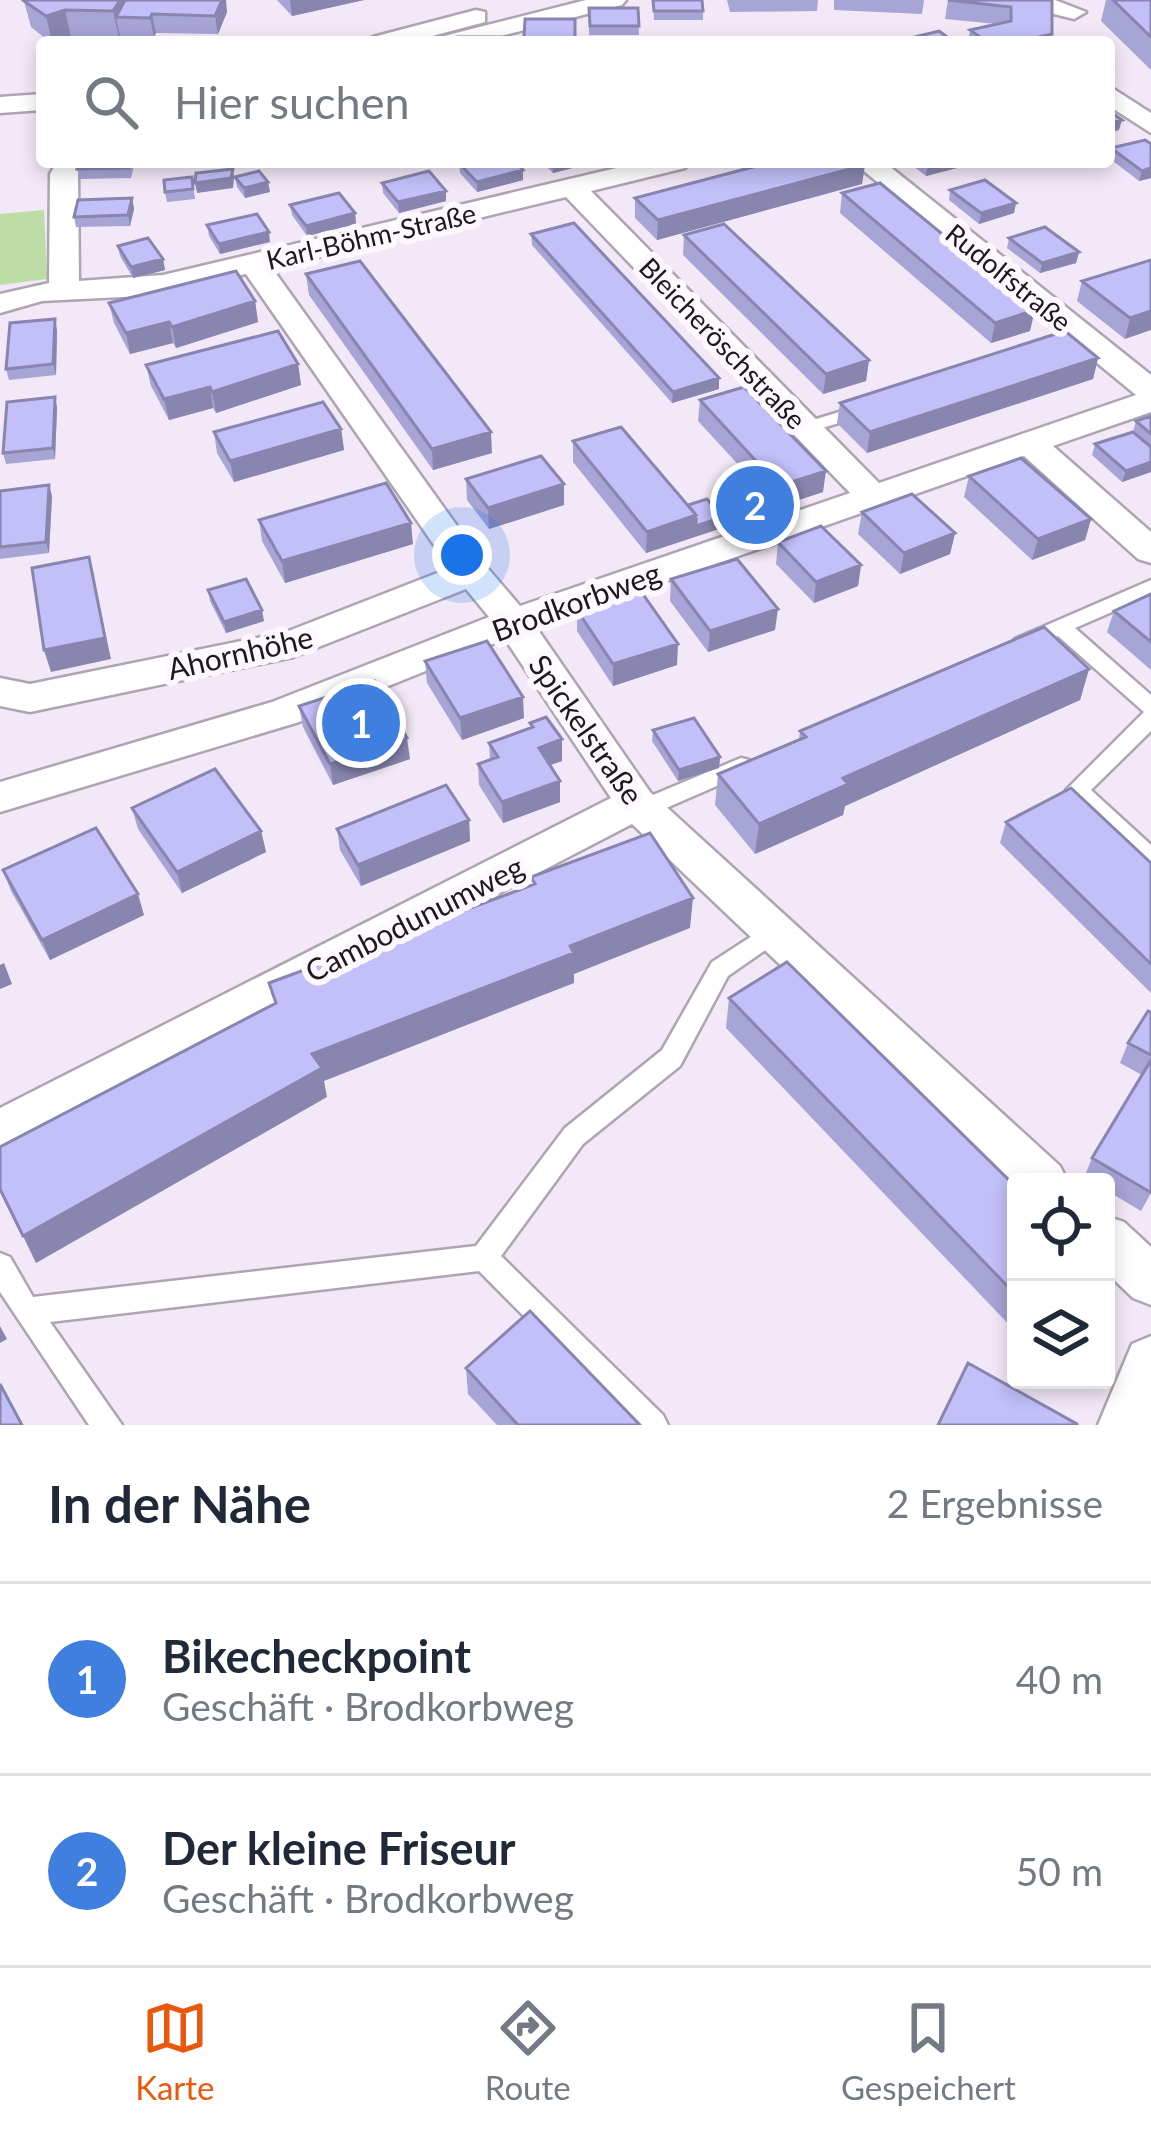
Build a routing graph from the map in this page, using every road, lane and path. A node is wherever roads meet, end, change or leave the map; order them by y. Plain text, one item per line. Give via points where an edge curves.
1 (547, 0) edge
2 (614, 0) edge
3 (1026, 0) edge
4 (1075, 6) edge
5 (406, 36) edge
6 (470, 36) edge
7 (1076, 36) edge
8 (1115, 98) edge
9 (36, 102) edge
10 (0, 105) edge
11 (1151, 125) edge
12 (68, 168) edge
13 (651, 168) edge
14 (874, 168) edge
15 (572, 188) junction
16 (254, 264) junction
17 (64, 286) junction
18 (0, 304) edge
19 (1151, 392) edge
20 (1151, 401) edge
21 (887, 402) edge
22 (806, 428) junction
23 (1030, 444) junction
24 (874, 498) junction
25 (1151, 551) edge
26 (472, 573) junction
27 (1151, 587) edge
28 (513, 622) junction
29 (1061, 627) junction
30 (998, 654) edge
31 (0, 692) edge
32 (1151, 706) edge
33 (1151, 718) edge
34 (768, 754) edge
35 (0, 797) edge
36 (639, 806) junction
37 (1151, 859) edge
38 (772, 933) junction
39 (0, 1132) edge
40 (1033, 1173) edge
41 (1115, 1248) edge
42 (484, 1258) junction
43 (0, 1266) edge
44 (1151, 1281) edge
45 (26, 1311) junction
46 (1151, 1362) edge
47 (107, 1425) edge
48 (653, 1425) edge
49 (1125, 1425) edge

1 - 5 street
2 - 6 street
3 - 4 street
4 - 7 street
8 - 11 street
9 - 10 street
12 - 17 street
13 - 15 street, Karl-Böhm-Straße
14 - 19 street, Rudolfstraße via 1074,342
15 - 16 street, Karl-Böhm-Straße
15 - 22 street, Bleicheröschstraße
16 - 17 street, Karl-Böhm-Straße via 154,286
16 - 26 street, Spickelstraße
17 - 18 street
20 - 23 street, Brodkorbweg
21 - 22 lane
22 - 24 street, Bleicheröschstraße
23 - 24 street, Brodkorbweg
23 - 25 street
24 - 28 street, Brodkorbweg
26 - 28 street, Spickelstraße
26 - 31 street, Ahornhöhe via 293,644 30,698
27 - 29 lane
28 - 35 street, Brodkorbweg via 285,712
28 - 36 street, Spickelstraße
29 - 30 lane
29 - 32 lane
33 - 37 lane via 1077,790
34 - 36 lane
36 - 38 street, Spickelstraße
36 - 39 street, Cambodunumweg
38 - 40 street, Spickelstraße
38 - 42 lane via 720,968 671,1058 574,1136
41 - 44 street
42 - 45 lane
42 - 48 lane
43 - 45 lane
45 - 47 lane
46 - 49 street

